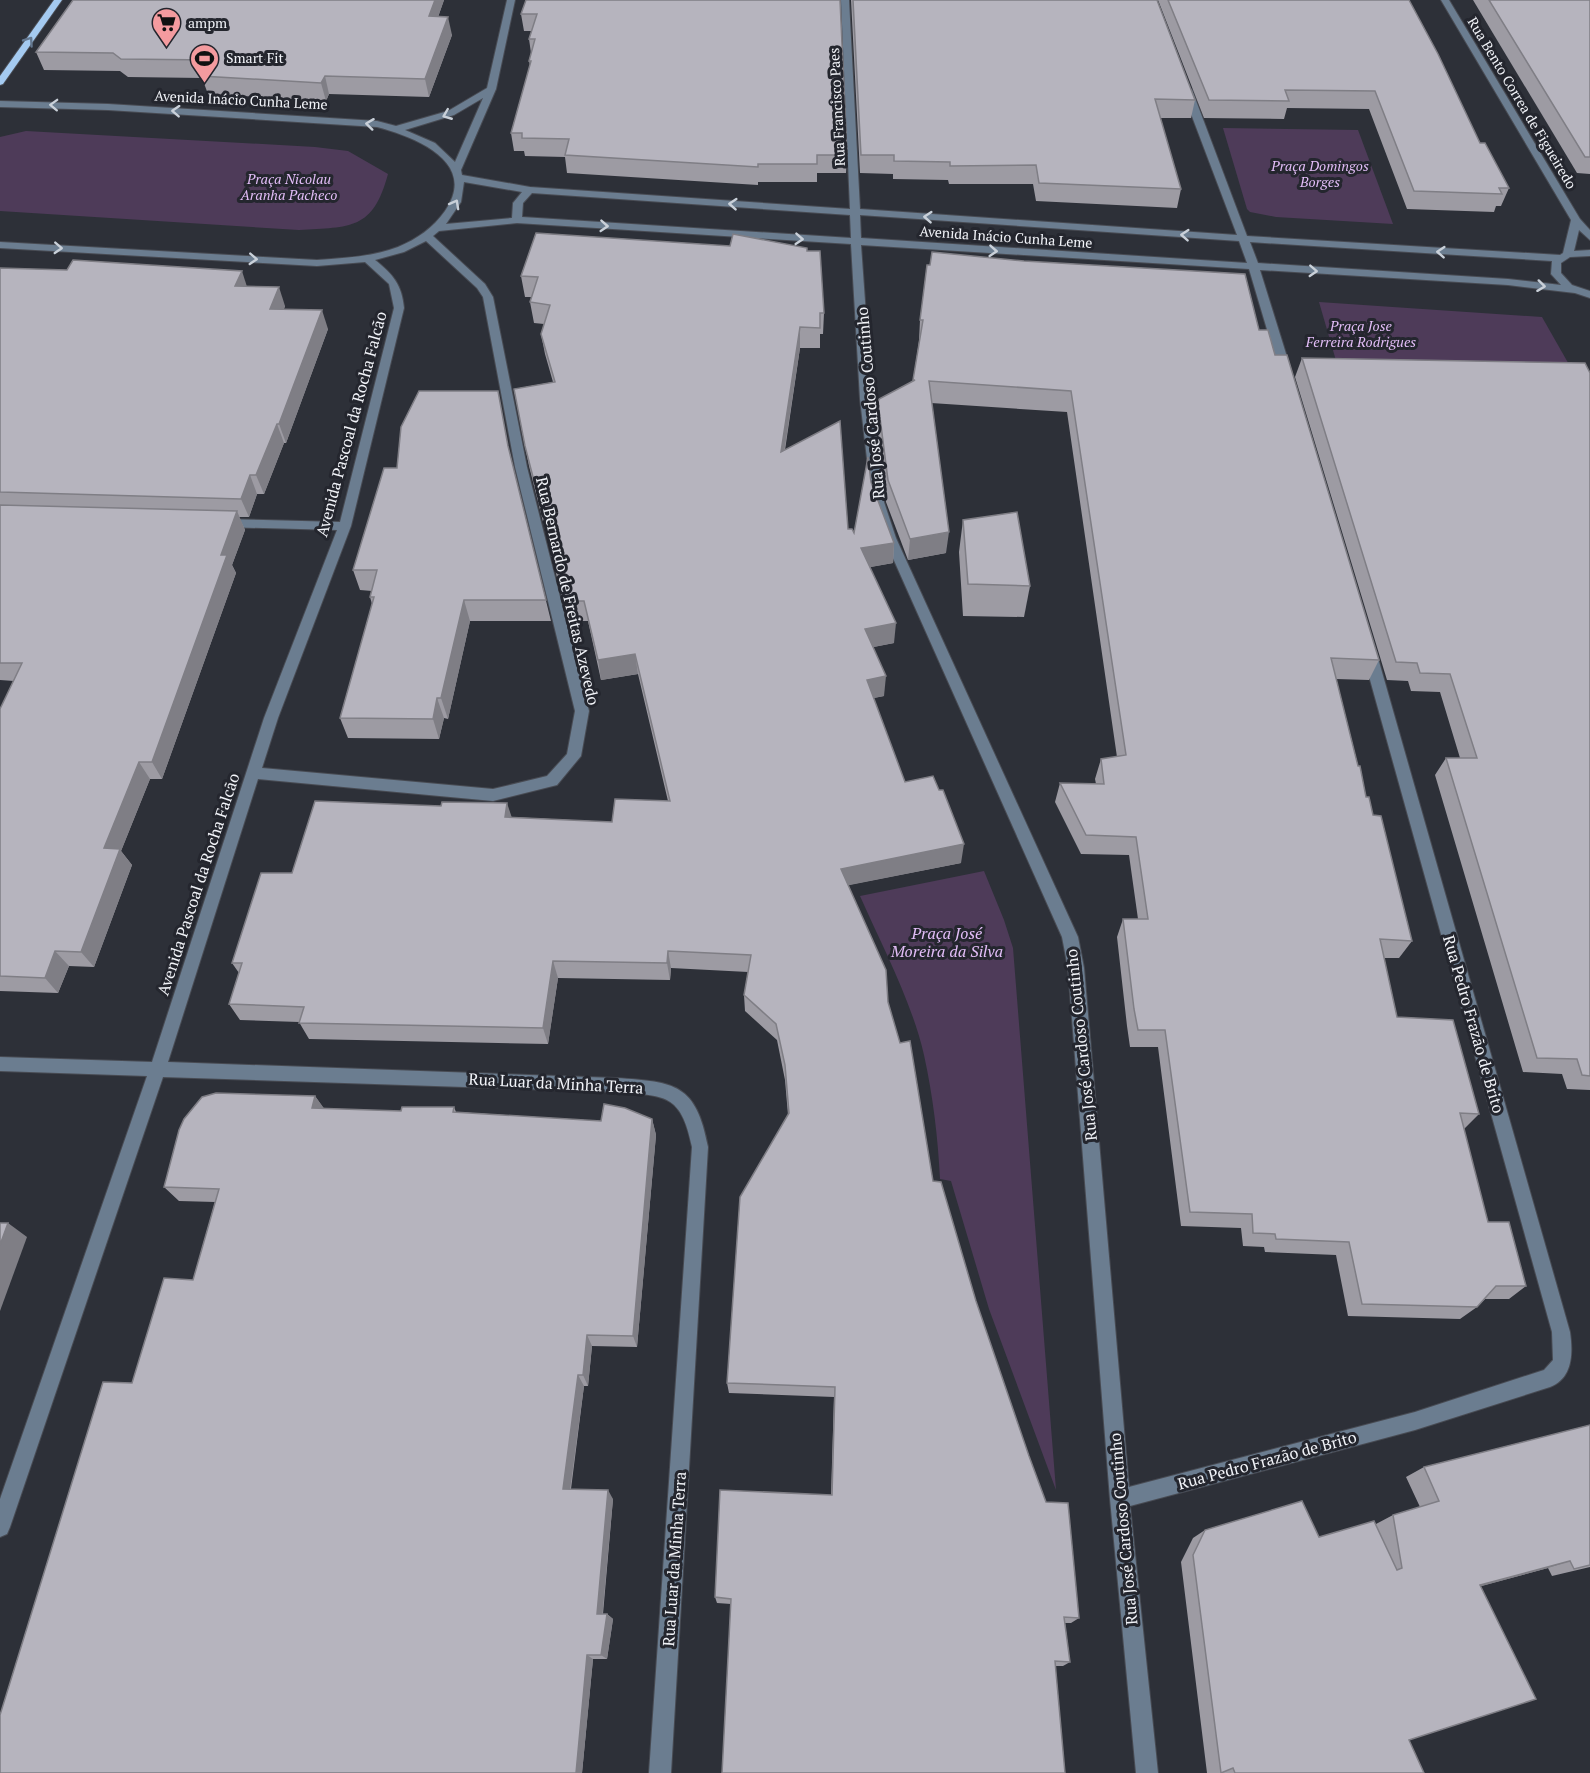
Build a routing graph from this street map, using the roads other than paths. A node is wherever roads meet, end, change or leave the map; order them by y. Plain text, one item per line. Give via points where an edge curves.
1 (58, 0) edge
2 (511, 0) edge
3 (846, 0) edge
4 (1445, 0) edge
5 (1181, 76) edge
6 (0, 82) edge
7 (491, 89) junction
8 (0, 104) edge
9 (397, 129) junction
10 (458, 173) junction
11 (530, 190) junction
12 (857, 213) junction
13 (517, 220) junction
14 (1576, 220) junction
15 (432, 232) junction
16 (1590, 237) edge
17 (1244, 239) junction
18 (856, 243) junction
19 (0, 245) edge
20 (1590, 253) edge
21 (1565, 256) junction
22 (367, 259) junction
23 (1254, 267) junction
24 (1584, 295) edge
25 (1292, 391) edge
26 (203, 522) edge
27 (345, 526) junction
28 (1366, 640) edge
29 (253, 773) junction
30 (0, 1064) edge
31 (157, 1070) junction
32 (1120, 1499) junction
33 (0, 1527) edge
34 (660, 1773) edge
35 (1147, 1773) edge

6 -> 1 main road
2 - 7 street
3 - 12 street, Rua Francisco Paes
4 - 14 street, Rua Bento Correa de Figueiredo
5 - 17 street
7 -> 9 street via 451,113
7 - 10 street
9 -> 8 street, Avenida Inácio Cunha Leme via 353,122
9 - 10 street, Avenida Inácio Cunha Leme via 440,150
10 - 11 street, Avenida Inácio Cunha Leme
15 -> 10 street, Avenida Inácio Cunha Leme via 454,209 460,195
12 -> 11 street, Avenida Inácio Cunha Leme
11 - 13 street via 519,199
17 -> 12 street, Avenida Inácio Cunha Leme
12 - 18 street, Rua José Cardoso Coutinho
13 - 15 street, Avenida Inácio Cunha Leme
13 -> 18 street, Avenida Inácio Cunha Leme
14 - 16 street, Rua Bento Correa de Figueiredo
14 - 21 street
15 - 22 street, Avenida Inácio Cunha Leme via 395,252
15 - 29 street, Rua Bernardo de Freitas Azevedo via 488,297 521,467 582,711 574,756 552,781 493,795
21 -> 17 street, Avenida Inácio Cunha Leme via 1499,256
17 - 23 street
18 -> 23 street, Avenida Inácio Cunha Leme
18 - 32 street, Rua José Cardoso Coutinho via 866,399 878,502 890,538 1070,937 1076,968
19 -> 22 street via 317,263
20 - 21 street, Avenida Inácio Cunha Leme
21 - 24 street via 1556,262 1556,274
22 - 27 street, Avenida Pascoal da Rocha Falcão via 390,277 399,291 399,308
23 -> 24 street, Avenida Inácio Cunha Leme via 1508,282
23 - 25 street
26 - 27 street
27 - 29 street, Avenida Pascoal da Rocha Falcão
28 - 32 street, Rua Pedro Frazão de Brito via 1558,1320 1564,1355 1561,1367 1550,1378 1415,1421
29 - 31 street, Avenida Pascoal da Rocha Falcão
30 - 31 street, Rua Luar da Minha Terra
31 - 33 street, Avenida Pascoal da Rocha Falcão
31 - 34 street, Rua Luar da Minha Terra via 616,1085 661,1089 684,1099 696,1124 700,1147
32 - 35 street, Rua José Cardoso Coutinho

